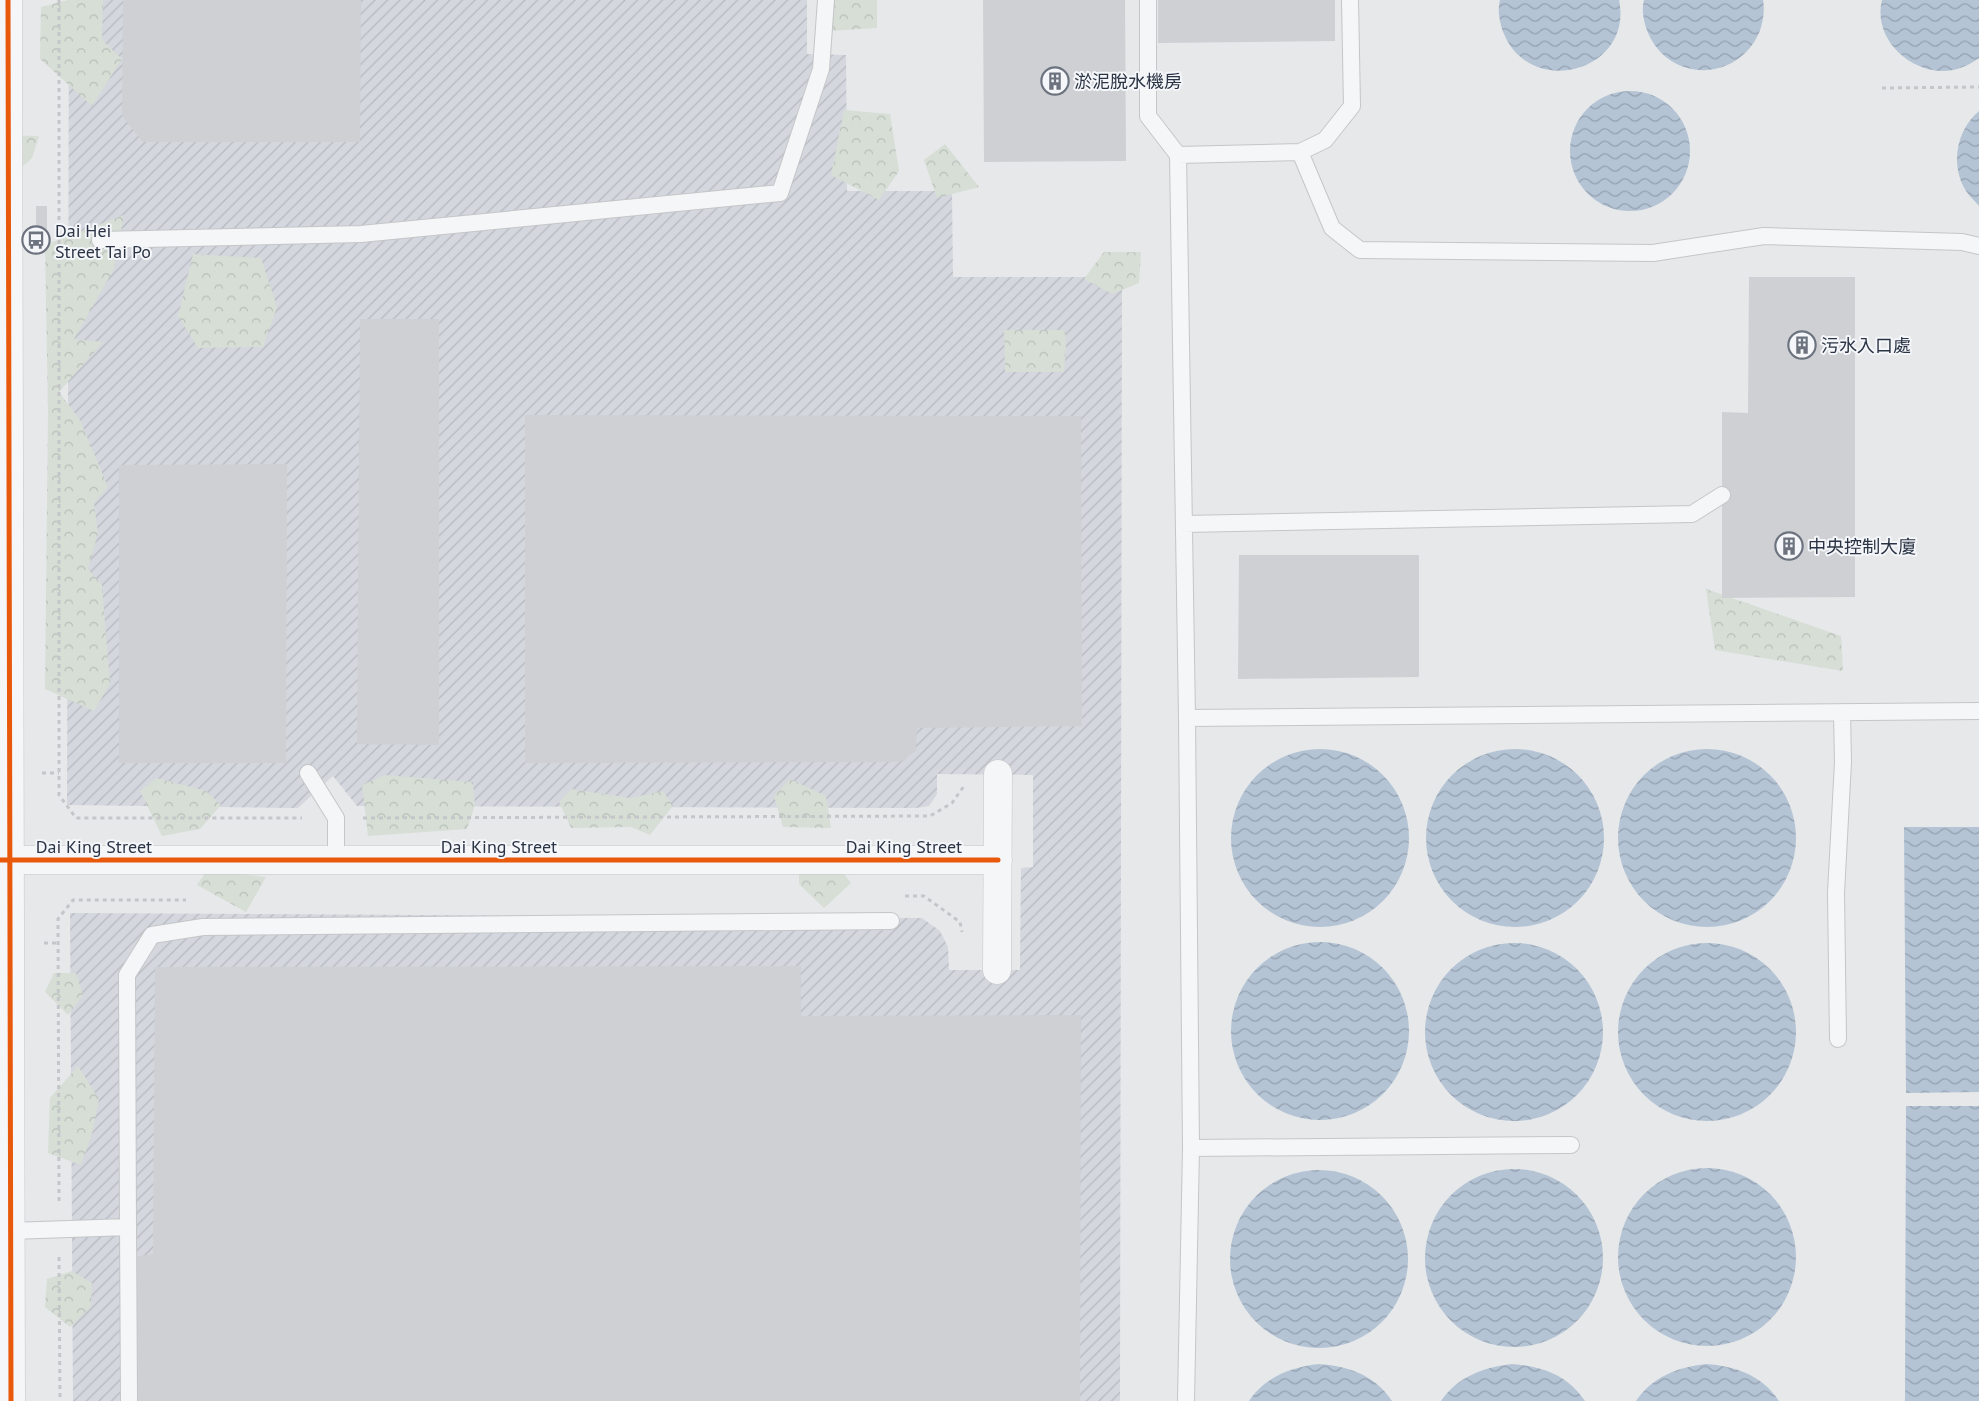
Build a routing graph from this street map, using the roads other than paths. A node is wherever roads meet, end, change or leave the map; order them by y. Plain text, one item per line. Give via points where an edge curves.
1 (8, 0) edge
2 (826, 0) edge
3 (1148, 0) edge
4 (1350, 0) edge
5 (1300, 152) junction
6 (1178, 155) junction
7 (100, 240) dead end
8 (1979, 246) edge
9 (4, 278) edge
10 (1722, 495) dead end
11 (1184, 524) junction
12 (1842, 712) junction
13 (1979, 712) edge
14 (1187, 718) junction
15 (308, 773) dead end
16 (998, 774) dead end
17 (336, 858) junction
18 (4, 860) edge
19 (998, 860) junction
20 (891, 921) dead end
21 (997, 970) dead end
22 (1838, 1039) dead end
23 (1570, 1145) dead end
24 (1191, 1148) junction
25 (128, 1227) junction
26 (10, 1231) junction
27 (11, 1401) edge
28 (129, 1401) edge
29 (1186, 1401) edge

1 - 9 street
2 - 7 lane via 821,69 780,193 361,234
3 - 6 lane via 1148,116
4 - 5 lane via 1352,106 1325,140
5 - 6 lane
5 - 8 lane via 1332,228 1360,250 1653,253 1764,236 1962,242
6 - 11 lane
9 - 18 street
10 - 11 lane via 1692,514
11 - 14 lane
12 - 13 lane
12 - 14 lane
12 - 22 lane via 1843,762 1836,893
14 - 24 lane
15 - 17 lane via 336,818
16 - 19 street
17 - 18 street, Dai King Street
17 - 19 street, Dai King Street
18 - 26 street
19 - 21 street
20 - 25 lane via 203,928 152,935 127,975
23 - 24 lane
24 - 29 lane
25 - 26 lane
25 - 28 lane
26 - 27 street

